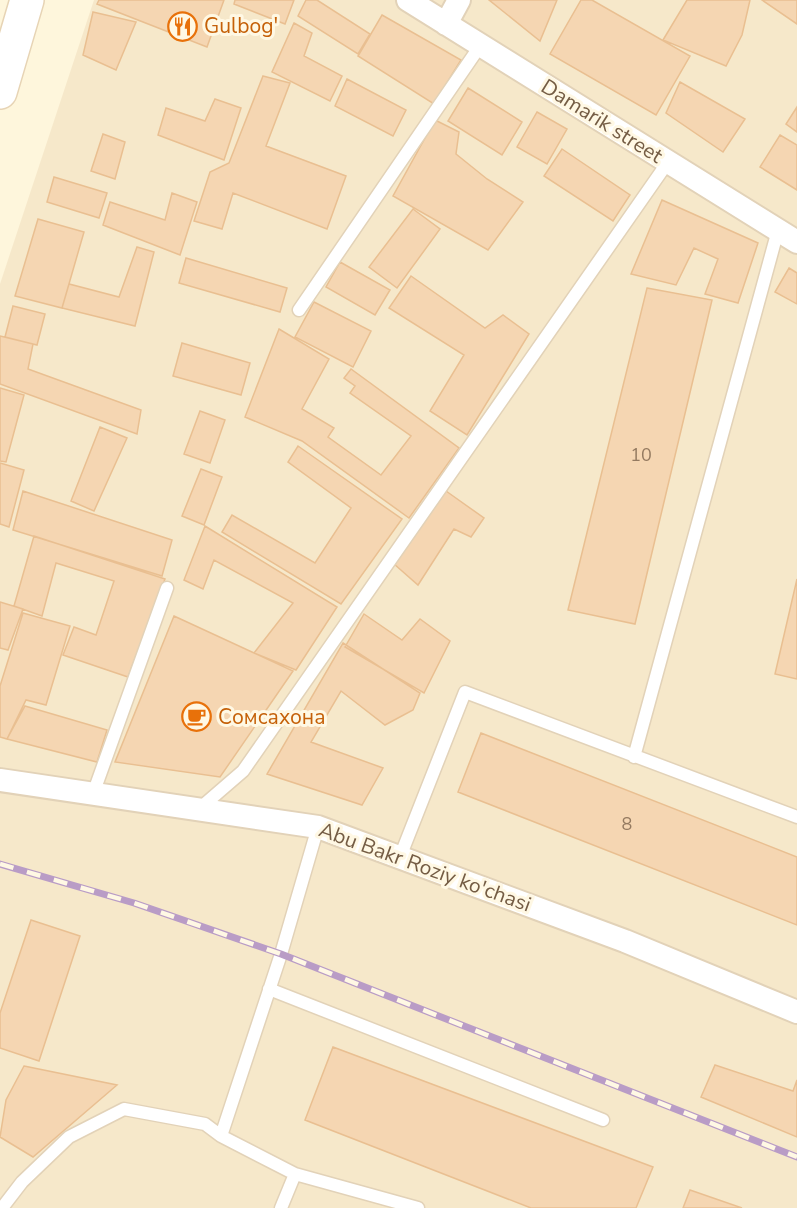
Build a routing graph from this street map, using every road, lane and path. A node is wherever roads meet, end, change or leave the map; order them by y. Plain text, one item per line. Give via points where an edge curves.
1 (27, 0) edge
2 (408, 0) edge
3 (459, 0) edge
4 (446, 24) junction
5 (480, 46) junction
6 (0, 92) edge
7 (668, 162) junction
8 (778, 230) junction
9 (797, 242) edge
10 (299, 310) dead end
11 (167, 588) dead end
12 (634, 757) junction
13 (0, 780) edge
14 (93, 794) junction
15 (200, 809) junction
16 (797, 817) edge
17 (318, 826) junction
18 (400, 857) junction
19 (269, 989) junction
20 (797, 1012) edge
21 (603, 1120) dead end
22 (220, 1136) junction
23 (295, 1174) junction
24 (2, 1208) edge
25 (281, 1208) edge
26 (418, 1208) edge

1 - 6 main road
2 - 4 street, Damarik street
3 - 4 street
4 - 5 street, Damarik street
5 - 7 street, Damarik street
5 - 10 lane
7 - 8 street, Damarik street
7 - 15 lane via 243,771
8 - 9 street, Damarik street
8 - 12 lane
11 - 14 lane
12 - 16 lane
12 - 18 lane via 465,692
13 - 14 street, Abu Bakr Roziy ko'chasi
14 - 15 street, Abu Bakr Roziy ko'chasi
15 - 17 street, Abu Bakr Roziy ko'chasi
17 - 18 street, Abu Bakr Roziy ko'chasi
17 - 19 lane
18 - 20 street, Abu Bakr Roziy ko'chasi via 625,941
19 - 21 lane
19 - 22 lane
22 - 23 lane
22 - 24 lane via 205,1124 124,1109 69,1137 22,1182
23 - 25 lane
23 - 26 lane

